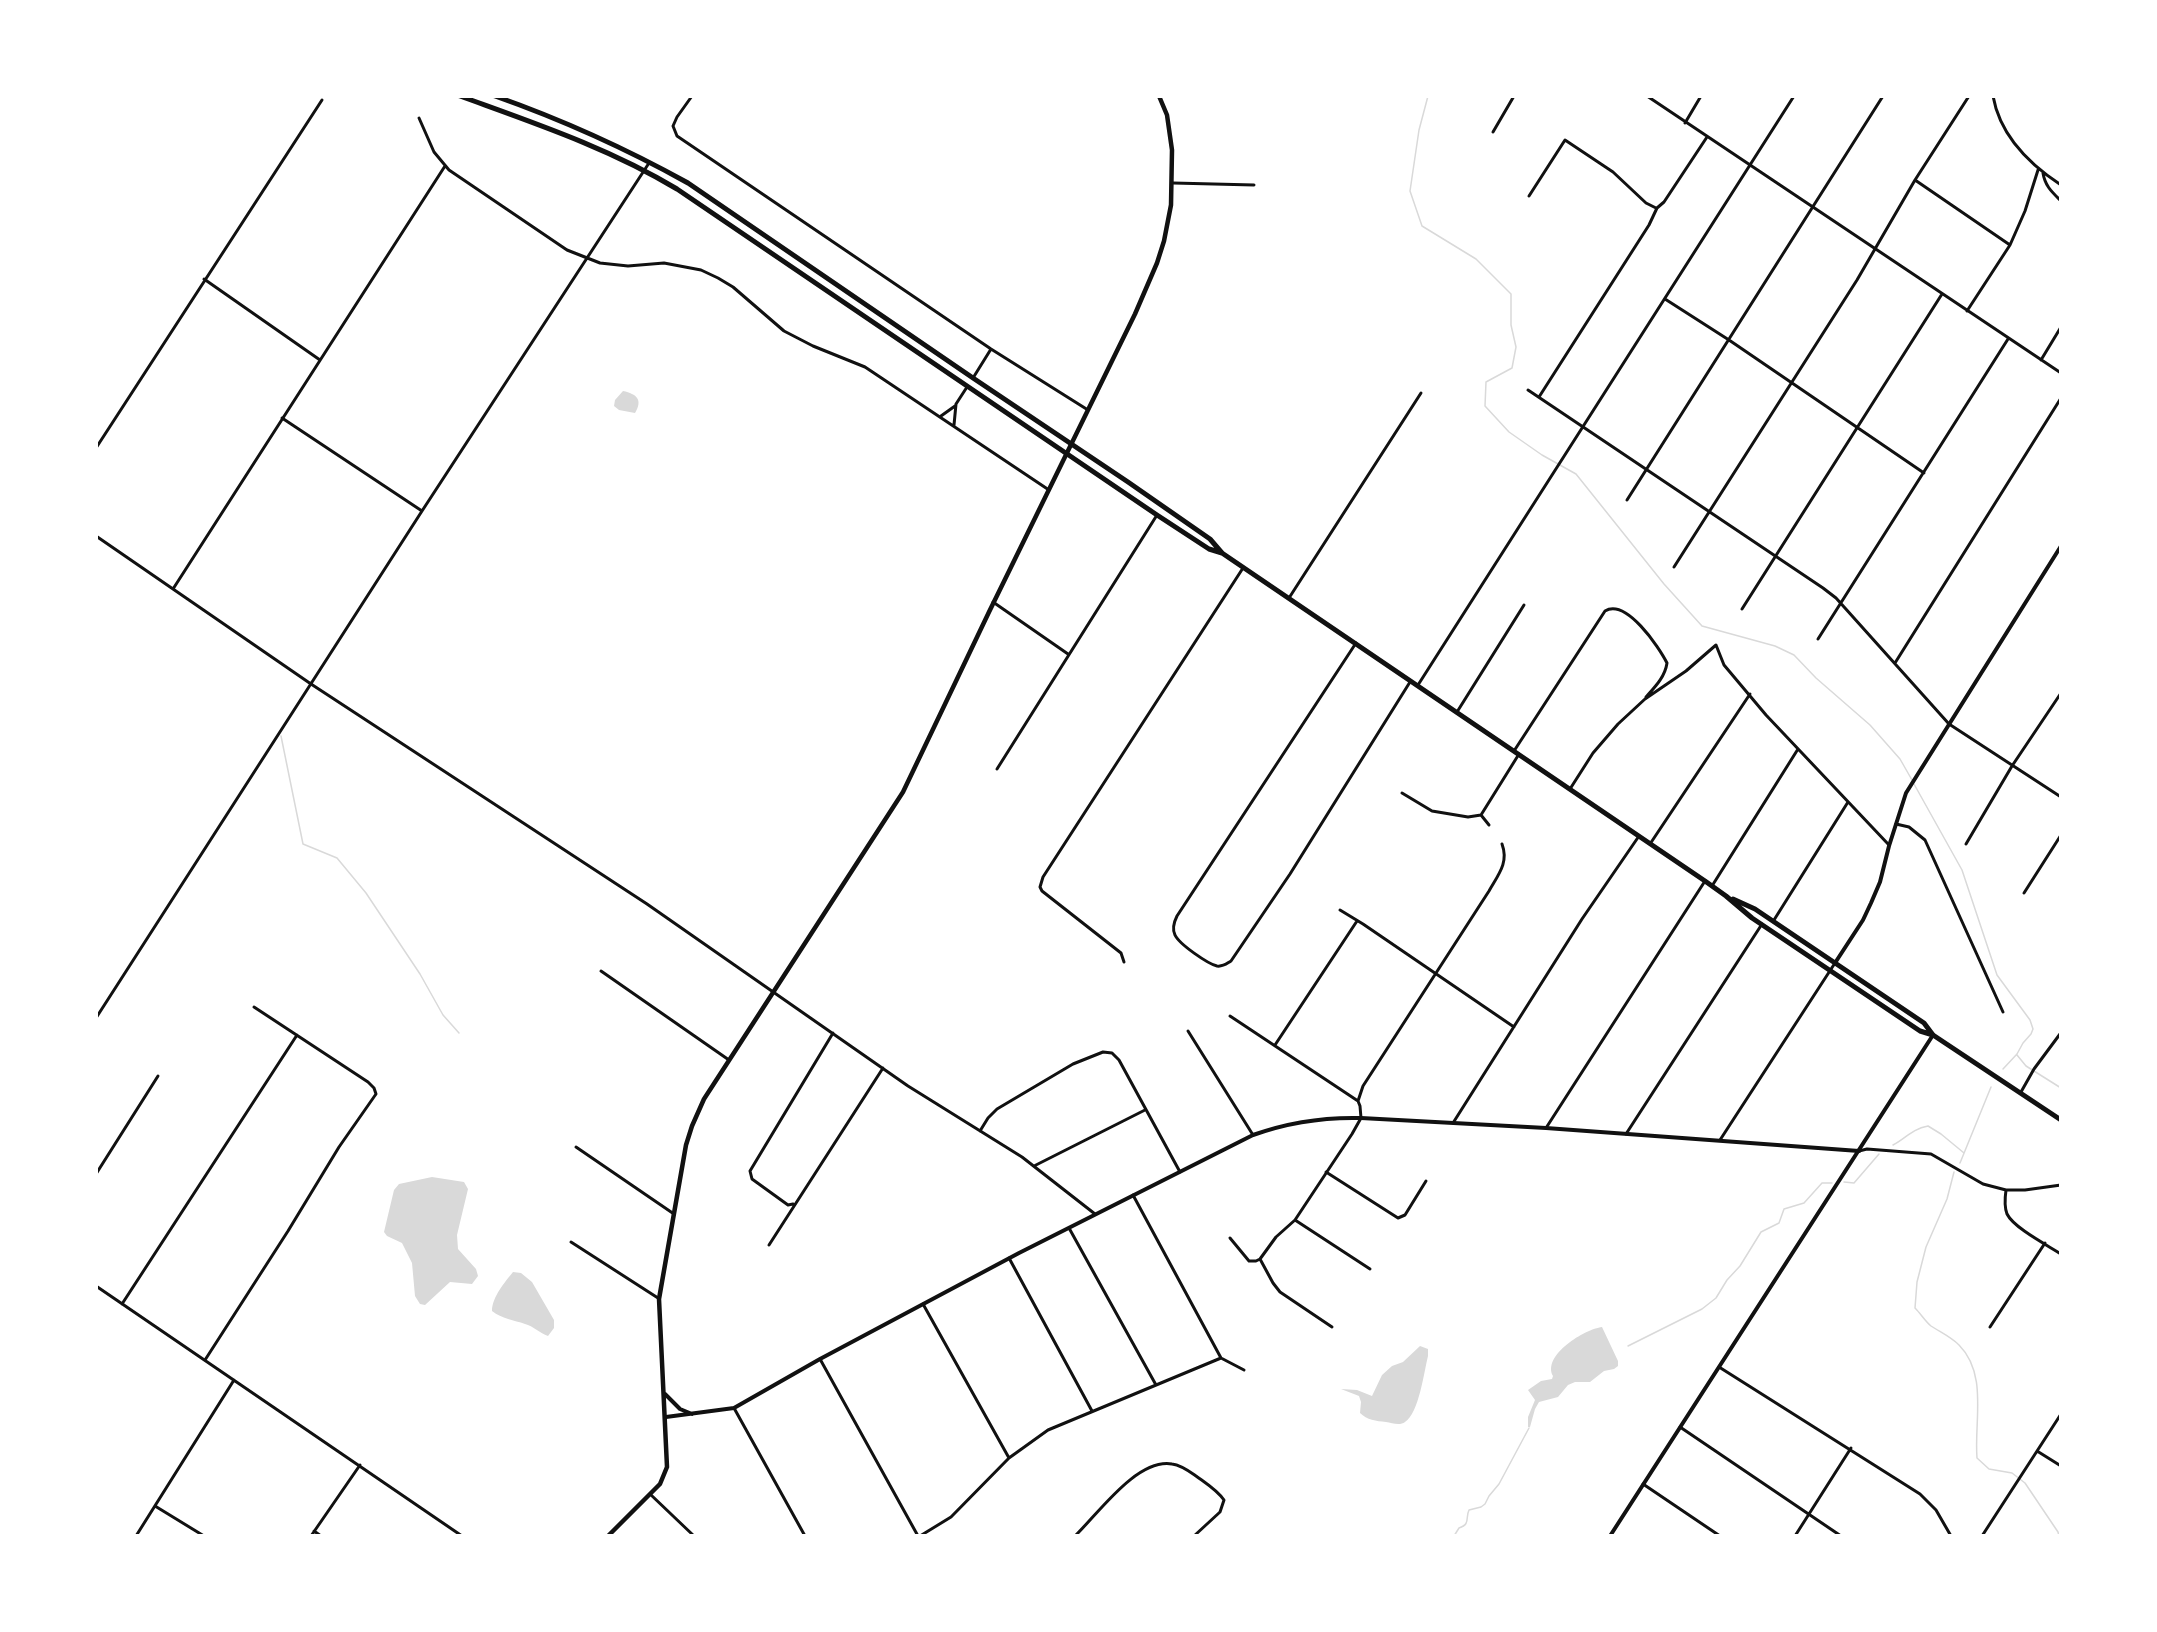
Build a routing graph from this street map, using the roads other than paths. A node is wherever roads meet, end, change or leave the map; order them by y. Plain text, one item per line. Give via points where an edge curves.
1 (460, 96) edge
2 (495, 96) edge
3 (692, 96) edge
4 (1160, 96) edge
5 (1514, 96) edge
6 (1647, 96) edge
7 (1701, 96) edge
8 (1794, 96) edge
9 (1883, 96) edge
10 (1970, 96) edge
11 (1993, 96) edge
12 (322, 100) dead end
13 (420, 118) dead end
14 (1685, 123) junction
15 (1492, 132) dead end
16 (1707, 137) junction
17 (650, 161) junction
18 (445, 166) junction
19 (1750, 166) junction
20 (645, 170) junction
21 (2038, 170) junction
22 (2043, 173) junction
23 (1916, 180) junction
24 (1173, 183) junction
25 (1254, 185) dead end
26 (2061, 185) edge
27 (1529, 195) dead end
28 (2061, 201) edge
29 (1812, 207) junction
30 (1657, 208) junction
31 (2010, 245) junction
32 (1875, 248) junction
33 (586, 259) junction
34 (204, 279) junction
35 (1942, 294) junction
36 (1665, 299) junction
37 (1967, 311) junction
38 (2061, 327) edge
39 (2008, 339) junction
40 (1729, 340) junction
41 (991, 349) junction
42 (320, 360) junction
43 (2041, 360) junction
44 (2061, 374) edge
45 (973, 378) junction
46 (1791, 382) junction
47 (968, 386) junction
48 (1528, 390) dead end
49 (1421, 393) dead end
50 (1539, 397) junction
51 (2061, 399) edge
52 (956, 404) junction
53 (1088, 410) junction
54 (941, 416) junction
55 (282, 418) junction
56 (954, 426) junction
57 (1584, 427) junction
58 (1857, 427) junction
59 (96, 448) edge
60 (1646, 470) junction
61 (1924, 473) junction
62 (1049, 490) junction
63 (1627, 500) dead end
64 (422, 511) junction
65 (1709, 511) junction
66 (1157, 515) junction
67 (96, 536) edge
68 (2061, 546) edge
69 (1222, 553) junction
70 (1775, 556) junction
71 (1244, 567) junction
72 (1674, 567) dead end
73 (173, 590) junction
74 (1289, 598) junction
75 (993, 602) junction
76 (1840, 603) junction
77 (1524, 604) dead end
78 (1742, 609) dead end
79 (1818, 639) dead end
80 (1356, 643) junction
81 (1068, 654) junction
82 (1894, 663) junction
83 (1411, 680) junction
84 (311, 684) junction
85 (1418, 685) junction
86 (2061, 693) edge
87 (1750, 694) junction
88 (1645, 699) junction
89 (1457, 712) junction
90 (1949, 724) junction
91 (1798, 749) junction
92 (1517, 752) junction
93 (2012, 766) junction
94 (997, 769) dead end
95 (1570, 789) junction
96 (1402, 793) dead end
97 (2061, 797) edge
98 (1848, 802) junction
99 (1481, 816) junction
100 (1896, 824) junction
101 (1489, 825) dead end
102 (2061, 835) edge
103 (1639, 836) junction
104 (1502, 844) dead end
105 (1650, 844) junction
106 (1966, 844) dead end
107 (1889, 846) junction
108 (1705, 881) junction
109 (1712, 886) junction
110 (2024, 893) dead end
111 (1726, 896) junction
112 (1340, 910) dead end
113 (1357, 921) junction
114 (1774, 922) junction
115 (1761, 924) junction
116 (1124, 962) dead end
117 (1835, 963) junction
118 (1830, 970) junction
119 (602, 971) dead end
120 (1436, 973) junction
121 (774, 991) junction
122 (254, 1006) dead end
123 (2003, 1012) dead end
124 (1230, 1016) dead end
125 (96, 1018) edge
126 (1514, 1027) junction
127 (1188, 1031) dead end
128 (833, 1033) junction
129 (2060, 1034) edge
130 (297, 1035) junction
131 (1934, 1035) junction
132 (1275, 1046) junction
133 (729, 1060) junction
134 (882, 1068) junction
135 (158, 1076) dead end
136 (2020, 1093) junction
137 (1358, 1101) junction
138 (1145, 1110) junction
139 (1360, 1118) junction
140 (2061, 1120) edge
141 (1453, 1123) junction
142 (1546, 1128) junction
143 (980, 1131) junction
144 (1626, 1134) junction
145 (1253, 1135) junction
146 (1720, 1141) junction
147 (576, 1148) dead end
148 (1859, 1151) junction
149 (1034, 1166) junction
150 (1180, 1172) junction
151 (1326, 1172) junction
152 (96, 1174) edge
153 (1426, 1181) dead end
154 (2061, 1185) edge
155 (2006, 1190) junction
156 (1133, 1195) junction
157 (793, 1204) junction
158 (675, 1214) junction
159 (1095, 1214) junction
160 (1295, 1220) junction
161 (1068, 1227) junction
162 (1230, 1238) dead end
163 (571, 1242) dead end
164 (2045, 1243) junction
165 (769, 1245) dead end
166 (2061, 1254) edge
167 (1009, 1258) junction
168 (1260, 1259) junction
169 (1370, 1269) dead end
170 (96, 1286) edge
171 (659, 1299) junction
172 (122, 1304) junction
173 (923, 1304) junction
174 (1332, 1327) dead end
175 (1990, 1327) dead end
176 (1221, 1358) junction
177 (820, 1359) junction
178 (205, 1360) junction
179 (1719, 1367) junction
180 (1244, 1370) dead end
181 (234, 1380) junction
182 (1156, 1385) junction
183 (665, 1394) junction
184 (734, 1408) junction
185 (1092, 1412) junction
186 (2061, 1413) edge
187 (692, 1414) junction
188 (666, 1417) junction
189 (1680, 1427) junction
190 (1851, 1448) junction
191 (2037, 1450) junction
192 (1009, 1458) junction
193 (360, 1465) junction
194 (2061, 1466) edge
195 (1643, 1484) junction
196 (650, 1494) junction
197 (155, 1506) junction
198 (1809, 1514) junction
199 (314, 1531) junction
200 (136, 1536) edge
201 (204, 1536) edge
202 (311, 1536) edge
203 (321, 1536) edge
204 (462, 1536) edge
205 (608, 1536) edge
206 (694, 1536) edge
207 (805, 1536) edge
208 (919, 1536) edge
209 (1075, 1536) edge
210 (1194, 1536) edge
211 (1610, 1536) edge
212 (1720, 1536) edge
213 (1795, 1536) edge
214 (1841, 1536) edge
215 (1951, 1536) edge
216 (1982, 1536) edge

1 - 20 main road via 581,141
2 - 17 main road via 561,120
3 - 41 street via 677,117 677,136
4 - 24 main road via 1167,115
5 - 15 street
6 - 14 street
7 - 14 street
8 - 19 street
9 - 29 street
10 - 23 street
11 - 21 street via 2005,128
12 - 34 street
13 - 18 street via 434,152
14 - 16 street
16 - 19 street
16 - 30 street
17 - 20 street
17 - 45 main road
18 - 33 street via 499,206
18 - 42 street
19 - 29 street
19 - 36 street
20 - 33 street
20 - 47 main road
21 - 22 street
21 - 31 street
22 - 26 street
22 - 28 street via 2048,188
23 - 31 street
23 - 32 street
24 - 25 street
24 - 53 main road via 1157,263
27 - 30 street via 1565,140
29 - 32 street
29 - 40 street
30 - 50 street
31 - 37 street
32 - 35 street
32 - 46 street
33 - 54 street via 615,266 664,263 701,270 733,287 784,331 865,367
33 - 64 street
34 - 42 street
34 - 59 street
35 - 37 street
35 - 58 street
36 - 40 street
36 - 57 street
37 - 39 street
38 - 43 street
39 - 43 street
39 - 61 street
40 - 46 street
40 - 60 street
41 - 45 street
41 - 53 street
42 - 55 street
43 - 44 street
45 - 69 main road via 1210,539
46 - 58 street
46 - 65 street
47 - 52 street
47 - 66 main road
48 - 50 street
49 - 74 street
50 - 57 street
51 - 82 street
52 - 54 street
52 - 56 street
53 - 62 main road
54 - 56 street
55 - 64 street
55 - 73 street
56 - 62 street
57 - 60 street
57 - 85 street
58 - 61 street
58 - 70 street
60 - 63 street
60 - 65 street
61 - 76 street
62 - 75 main road
64 - 84 street
65 - 70 street
65 - 72 street
66 - 69 main road via 1209,549
66 - 81 street
67 - 73 street
68 - 90 street
69 - 71 main road
70 - 76 street
70 - 78 street
71 - 74 main road
71 - 116 street via 1043,877 1042,891 1121,953
73 - 84 street
74 - 80 main road
75 - 81 street
75 - 121 main road via 903,792
76 - 79 street
76 - 82 street
77 - 89 street
80 - 83 main road
80 - 83 street via 1174,922 1175,935 1182,944 1215,965 1231,961
81 - 94 street
82 - 90 street
83 - 85 main road
84 - 121 street
84 - 125 street
85 - 89 main road
86 - 93 street
87 - 88 street via 1724,665 1716,645
87 - 91 street
87 - 105 street
88 - 92 street via 1661,679 1667,663 1639,624 1613,608 1607,609
88 - 95 street via 1603,740
89 - 92 main road
90 - 93 street
90 - 100 street via 1906,793
91 - 98 street
91 - 109 street
92 - 95 main road
92 - 99 street
93 - 97 street
93 - 106 street
95 - 103 main road
96 - 99 street via 1432,811
98 - 107 street
98 - 114 street
99 - 101 street
100 - 107 street
100 - 123 street via 1909,827 1925,840
102 - 110 street
103 - 105 main road
103 - 126 street
104 - 120 street via 1504,864
105 - 108 main road
107 - 117 street via 1871,903
108 - 109 main road
108 - 142 street
109 - 111 main road
111 - 114 main road
111 - 115 main road
112 - 113 street
113 - 120 street
113 - 132 street
114 - 117 main road
115 - 118 main road
115 - 144 street
117 - 118 street
117 - 131 main road via 1924,1023
118 - 131 main road via 1920,1031
118 - 146 street
119 - 133 street
120 - 126 street
120 - 137 street via 1363,1086
121 - 128 street
121 - 133 main road
122 - 130 street
124 - 132 street
126 - 141 street
127 - 145 street
128 - 134 street
128 - 157 street via 750,1171 752,1179
129 - 136 street
130 - 172 street
130 - 178 street via 368,1082 376,1094
131 - 136 main road
131 - 148 street
132 - 137 street
133 - 158 main road via 692,1126
134 - 143 street
134 - 157 street
135 - 152 street
136 - 140 main road
137 - 139 street
138 - 143 street via 1119,1060 1113,1053 1103,1052 1073,1064 998,1110
138 - 149 street
138 - 150 street
139 - 141 street
139 - 145 street via 1304,1120
139 - 151 street
141 - 142 street
142 - 144 street
143 - 149 street
144 - 146 street
145 - 150 street
146 - 148 street
147 - 158 street
148 - 155 street via 1930,1154 1983,1184
148 - 179 street
149 - 159 street
150 - 156 street
151 - 153 street via 1398,1218 1405,1215
151 - 160 street
154 - 155 street
155 - 164 street via 2007,1213 2014,1223
156 - 159 street
156 - 176 street
157 - 165 street
158 - 171 main road
159 - 161 street
160 - 168 street
160 - 169 street
161 - 167 street
161 - 182 street
162 - 168 street via 1249,1261
163 - 171 street
164 - 166 street
164 - 175 street
167 - 173 street
167 - 185 street
168 - 174 street via 1281,1292
170 - 172 street
171 - 183 main road
172 - 178 street
173 - 177 street
173 - 192 street
176 - 180 street
176 - 182 street
177 - 184 street
177 - 208 street
178 - 181 street
179 - 189 street
179 - 190 street
181 - 193 street
181 - 197 street
182 - 185 street
183 - 187 street via 680,1409
183 - 188 main road
184 - 187 street
184 - 207 street
185 - 192 street via 1055,1426
186 - 191 street
187 - 188 street
188 - 196 main road via 668,1467
189 - 195 street
189 - 198 street
190 - 198 street
190 - 215 street via 1929,1501
191 - 194 street
191 - 216 street
192 - 208 street via 951,1517
193 - 199 street
193 - 204 street
195 - 211 street
195 - 212 street
196 - 205 main road
196 - 206 street
197 - 200 street
197 - 201 street
198 - 213 street
198 - 214 street
199 - 202 street
199 - 203 street
209 - 210 street via 1122,1487 1149,1467 1171,1463 1216,1490 1224,1502 1220,1512

